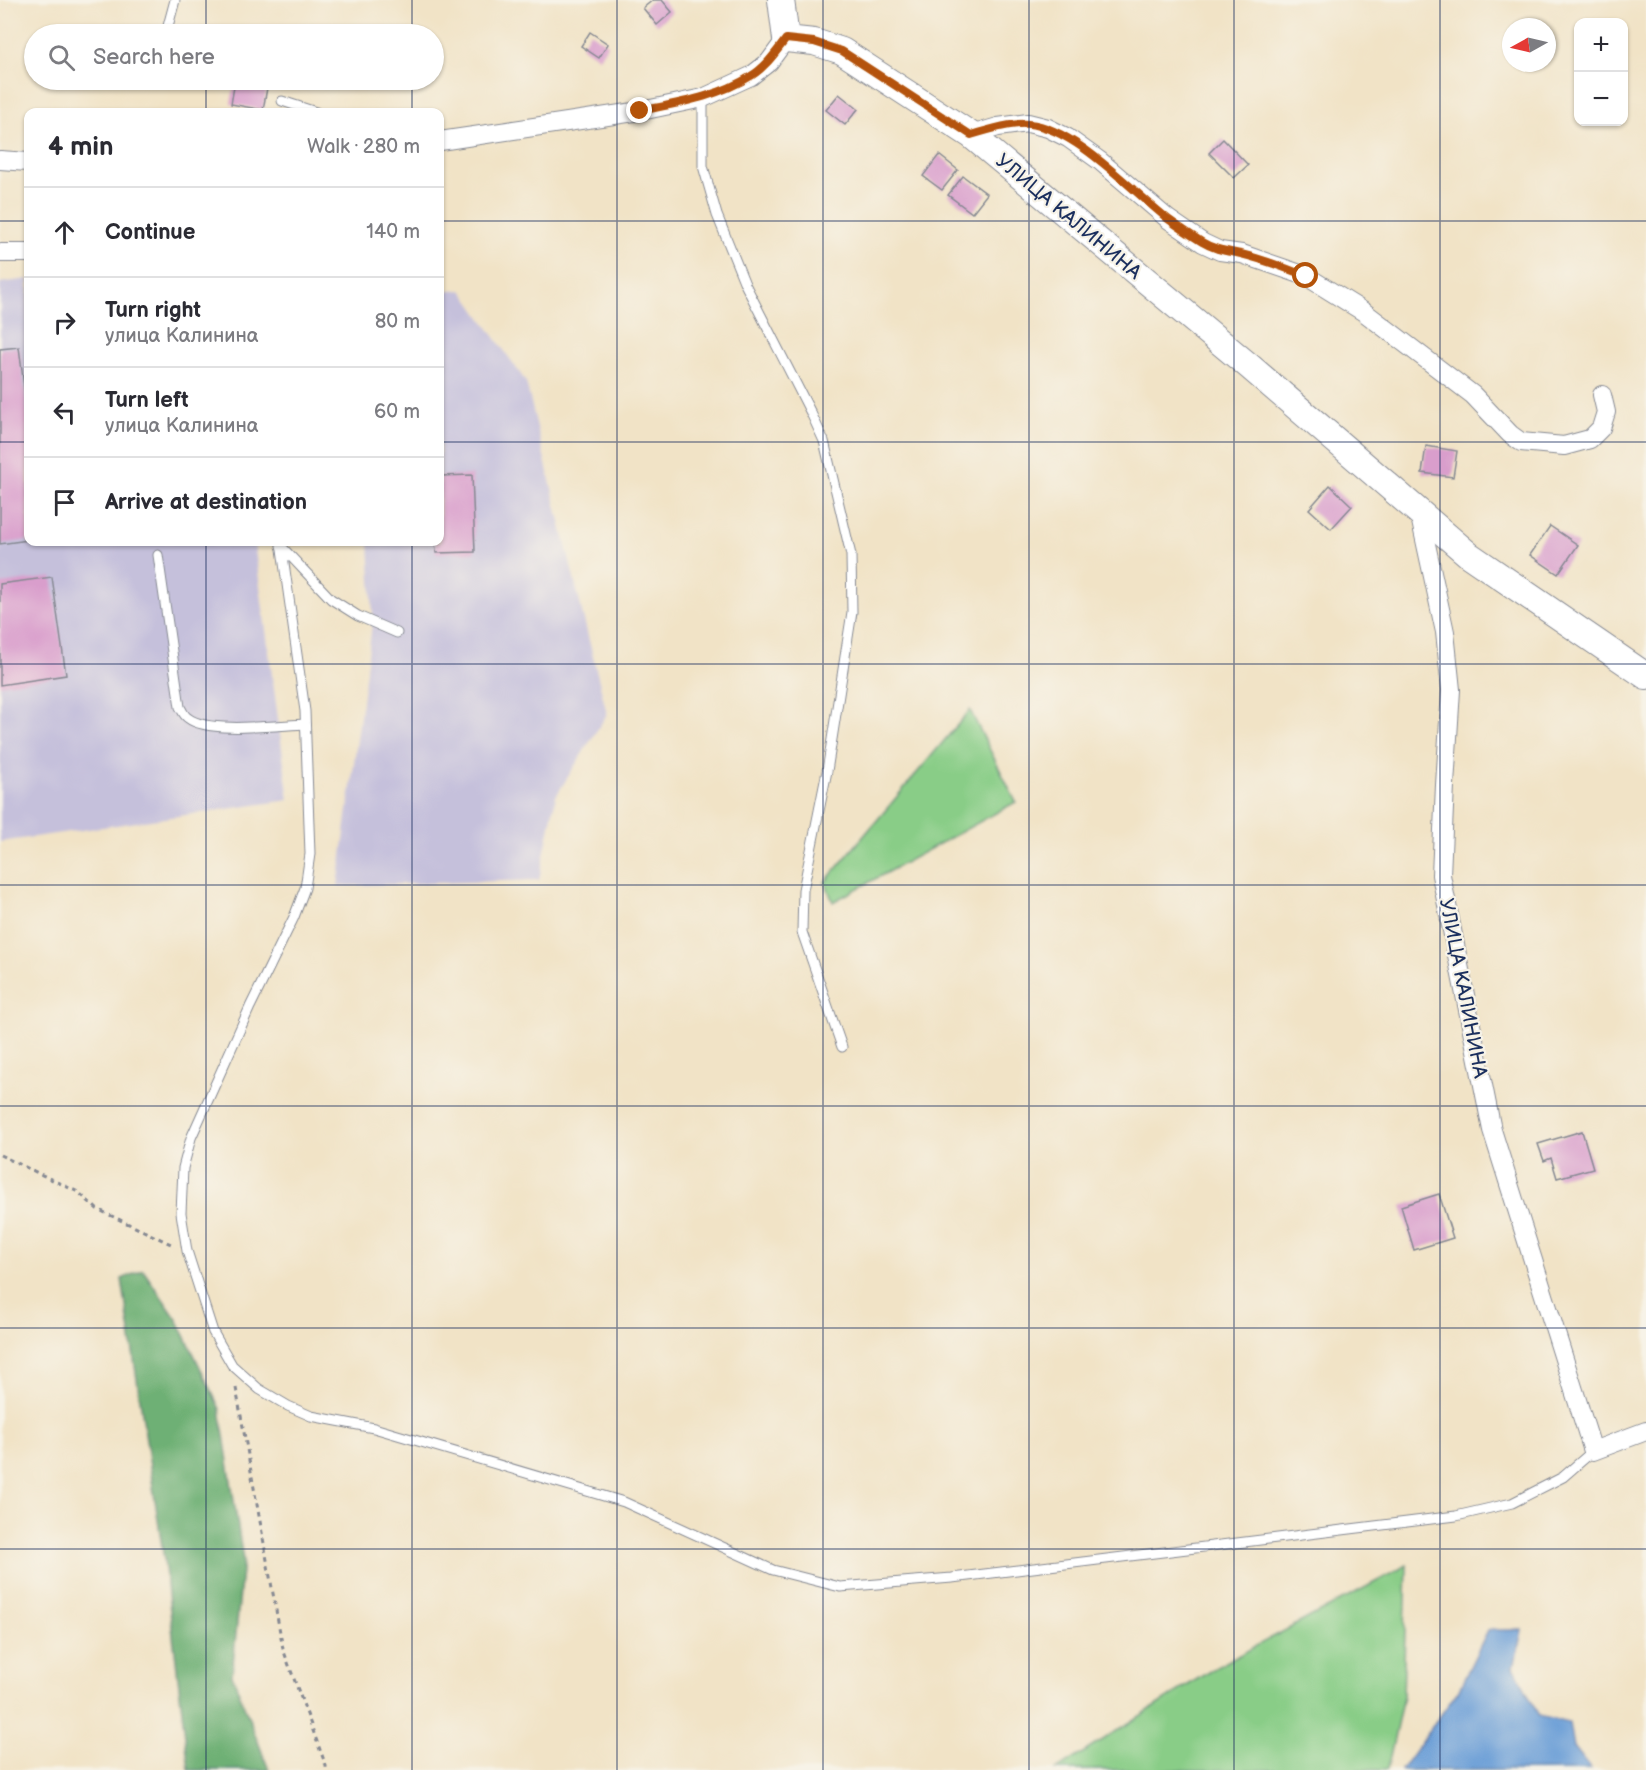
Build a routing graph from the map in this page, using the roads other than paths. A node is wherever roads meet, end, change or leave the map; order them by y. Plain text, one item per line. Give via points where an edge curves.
1 (175, 0) edge
2 (781, 0) edge
3 (169, 24) edge
4 (786, 39) junction
5 (703, 98) junction
6 (282, 101) dead end
7 (304, 108) edge
8 (971, 135) junction
9 (444, 140) edge
10 (0, 160) edge
11 (24, 162) edge
12 (0, 253) edge
13 (24, 253) edge
14 (1602, 395) dead end
15 (1419, 512) junction
16 (281, 546) edge
17 (283, 546) edge
18 (158, 555) dead end
19 (397, 633) dead end
20 (1646, 676) edge
21 (305, 724) junction
22 (842, 1047) dead end
23 (1646, 1431) edge
24 (1593, 1451) junction

1 - 3 lane
2 - 4 street
4 - 5 street via 769,62 751,76
4 - 8 street, УЛИЦА КАЛИНИНА via 842,51
5 - 9 street
5 - 22 lane via 703,166 717,214 745,284 824,441 851,555 852,612 803,890 802,922 810,959
6 - 7 lane
8 - 14 street via 1028,123 1068,138 1203,243 1306,276 1364,312 1473,395 1521,442 1564,447 1590,439 1601,428 1606,412
8 - 15 street, УЛИЦА КАЛИНИНА
10 - 11 street
12 - 13 street
15 - 20 street, УЛИЦА КАЛИНИНА via 1469,555
15 - 24 street, УЛИЦА КАЛИНИНА via 1445,632 1451,690 1441,875 1492,1130
16 - 21 lane
17 - 19 lane via 331,599
18 - 21 lane via 180,707 186,718 223,728
21 - 24 lane via 310,854 305,888 190,1138 183,1168 181,1212 187,1251 213,1332 232,1365 259,1389 288,1406 311,1416 374,1428 624,1502 773,1570 840,1587 952,1578 1456,1516 1512,1503 1563,1477
23 - 24 street

